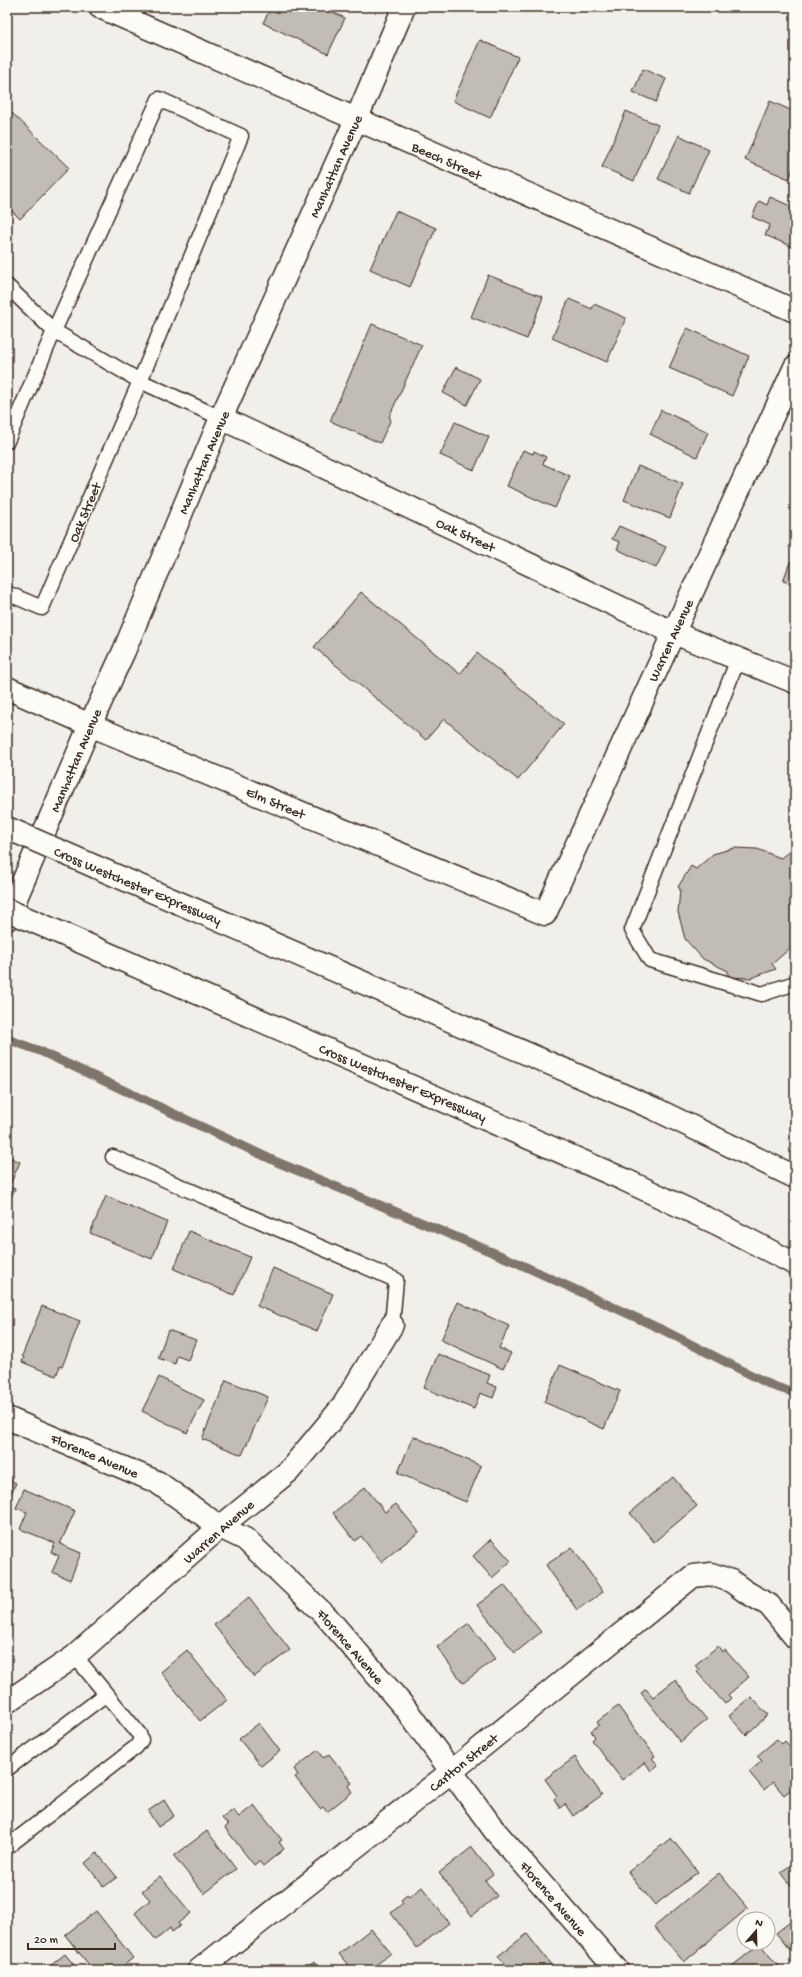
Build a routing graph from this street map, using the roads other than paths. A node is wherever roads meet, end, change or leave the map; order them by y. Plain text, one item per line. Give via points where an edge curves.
1 (100, 7) edge
2 (404, 7) edge
3 (356, 120) junction
4 (7, 286) edge
5 (795, 311) edge
6 (54, 331) junction
7 (795, 367) edge
8 (140, 381) junction
9 (221, 418) junction
10 (7, 441) edge
11 (7, 593) edge
12 (674, 633) junction
13 (738, 659) junction
14 (795, 682) edge
15 (7, 688) edge
16 (90, 725) junction
17 (7, 828) edge
18 (7, 910) edge
19 (545, 914) joint
20 (7, 919) edge
21 (795, 983) edge
22 (113, 1156) dead end
23 (795, 1178) edge
24 (795, 1264) edge
25 (392, 1325) joint
26 (7, 1418) edge
27 (220, 1527) junction
28 (795, 1638) edge
29 (75, 1656) junction
30 (105, 1695) junction
31 (7, 1702) edge
32 (7, 1769) edge
33 (452, 1771) junction
34 (7, 1847) edge
35 (199, 1970) edge
36 (617, 1970) edge

1 - 3 main road, Beech Street
2 - 3 main road, Manhattan Avenue
3 - 5 main road, Beech Street
3 - 9 main road, Manhattan Avenue
4 - 6 lane, Oak Street
6 - 8 lane, Oak Street
6 - 8 lane via 159,99 241,136
6 - 10 lane
7 - 12 main road, Warren Avenue
8 - 9 lane, Oak Street
8 - 11 lane, Oak Street via 42,608
9 - 12 main road, Oak Street
9 - 16 main road, Manhattan Avenue via 124,651
12 - 13 main road, Oak Street
12 - 19 main road, Warren Avenue
13 - 14 main road, Oak Street
13 - 21 lane via 632,930 650,960 762,994
15 - 16 main road, Elm Street
16 - 19 main road, Elm Street
16 - 20 main road, Manhattan Avenue
17 - 23 main road, Cross Westchester Expressway, bridge via 655,1109
18 - 24 main road, Cross Westchester Expressway, bridge via 623,1179
22 - 25 lane via 396,1280
25 - 27 main road, Warren Avenue via 343,1406 289,1471
26 - 27 main road, Florence Avenue via 157,1482
27 - 29 main road, Warren Avenue
27 - 33 main road, Florence Avenue via 245,1540 326,1616 405,1708
28 - 33 main road, Carlton Street via 769,1605 731,1581 711,1574 694,1576
29 - 30 lane
29 - 31 main road, Warren Avenue
30 - 32 lane
30 - 34 lane via 139,1734 141,1740 136,1747
33 - 35 main road, Carlton Street
33 - 36 main road, Florence Avenue via 495,1831

